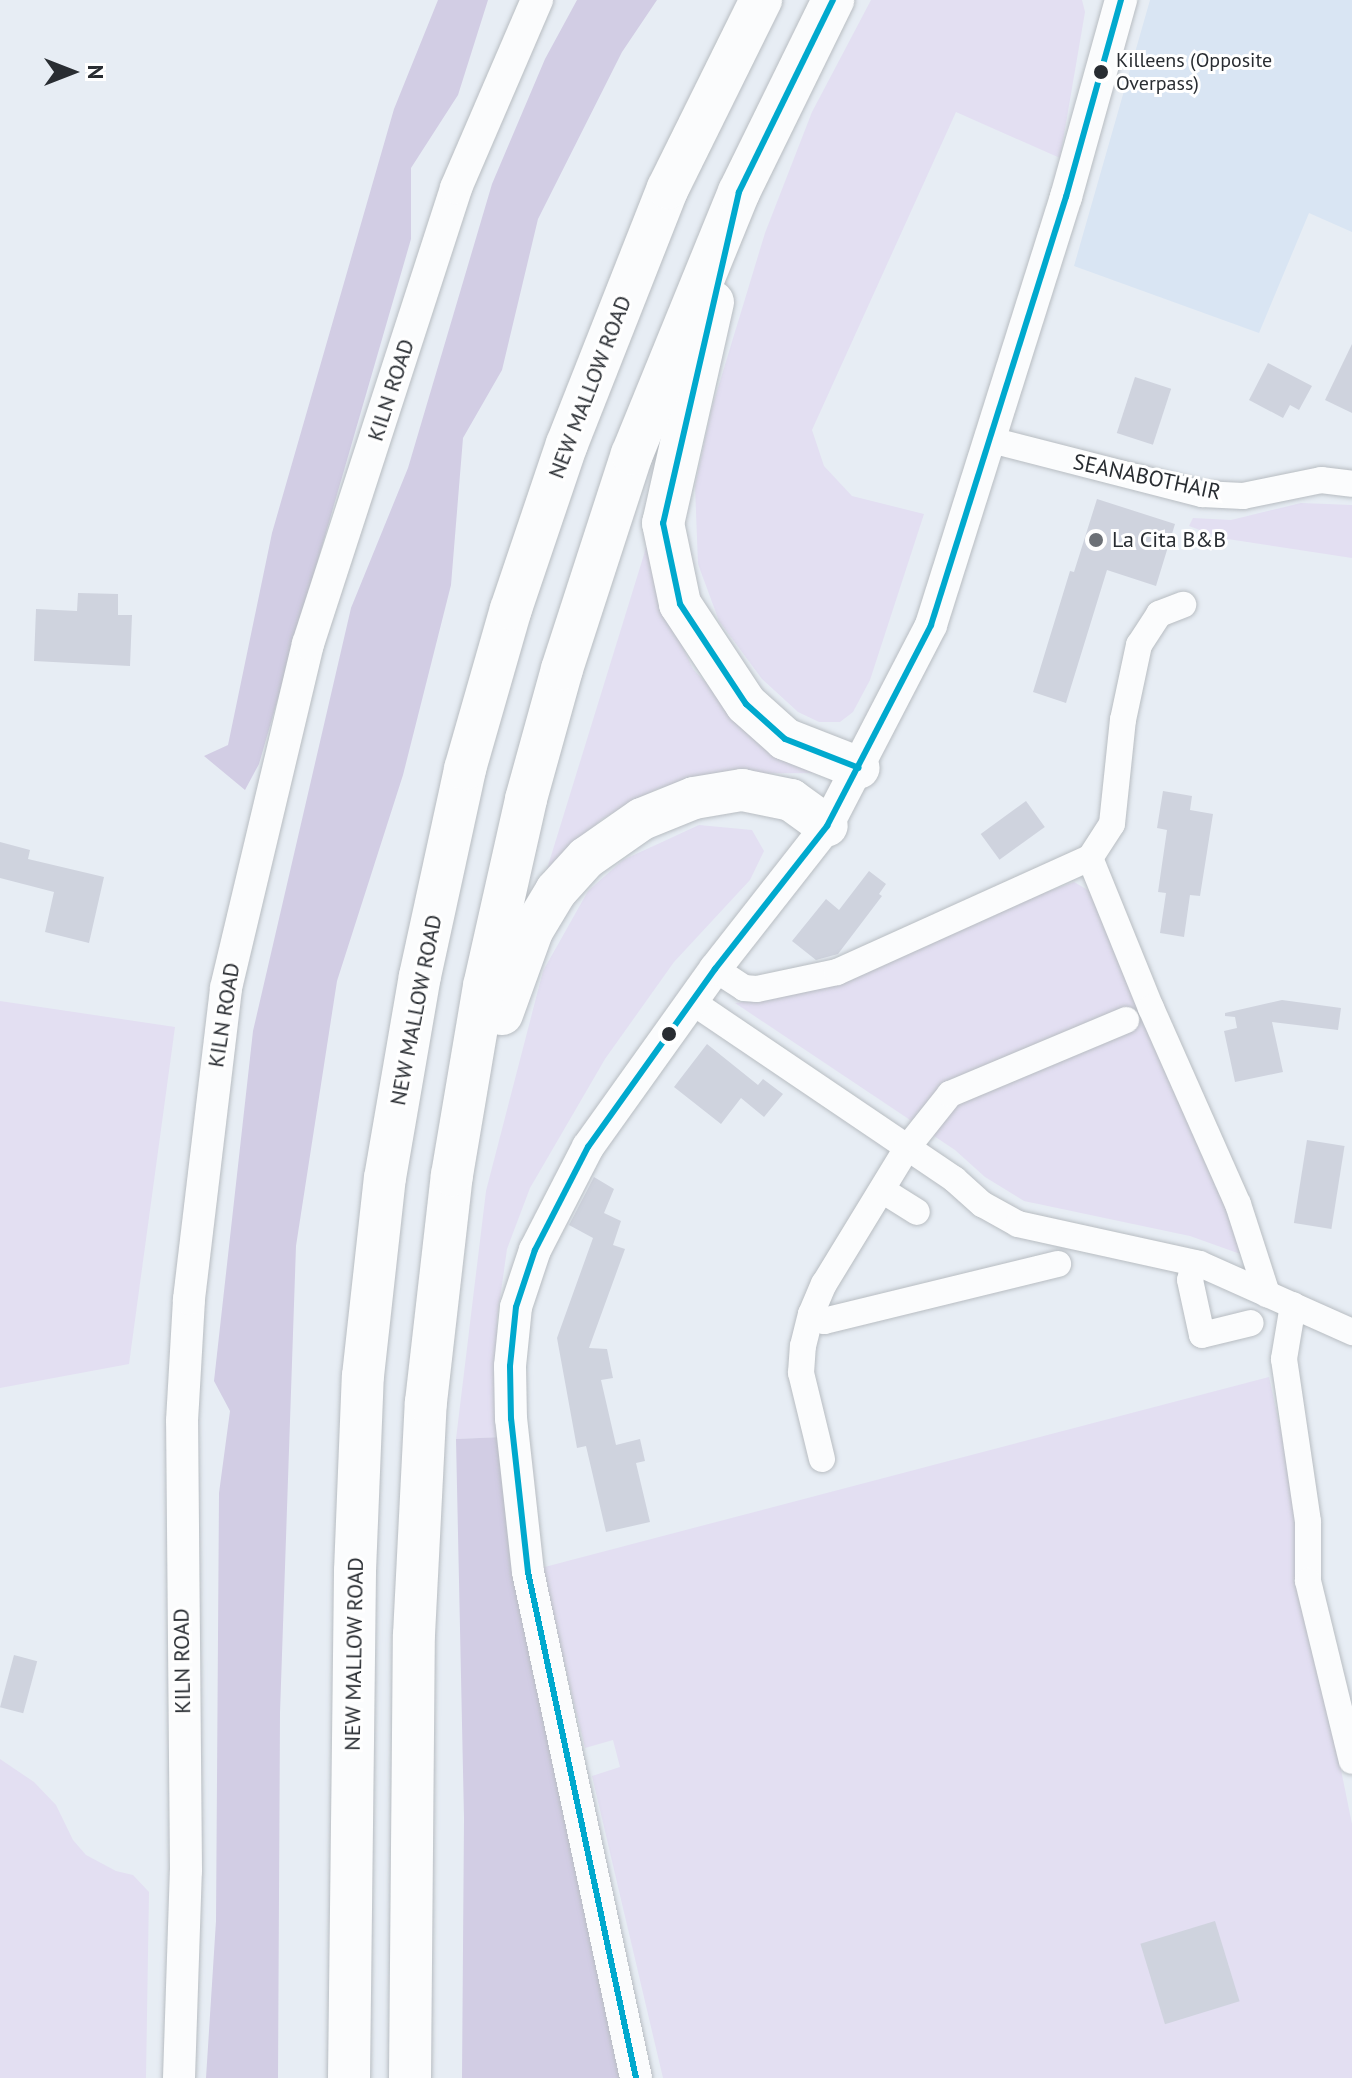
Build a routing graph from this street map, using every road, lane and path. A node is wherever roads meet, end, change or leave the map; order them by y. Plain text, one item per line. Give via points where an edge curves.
1 (537, 0) edge
2 (761, 0) edge
3 (833, 0) edge
4 (1121, 0) edge
5 (739, 192) junction
6 (991, 440) junction
7 (1352, 484) edge
8 (1183, 605) dead end
9 (859, 768) junction
10 (827, 826) junction
11 (1090, 858) junction
12 (715, 969) junction
13 (691, 1001) junction
14 (1126, 1020) dead end
15 (907, 1148) junction
16 (882, 1190) junction
17 (917, 1212) dead end
18 (1194, 1263) junction
19 (1058, 1264) dead end
20 (1267, 1294) junction
21 (435, 1298) junction
22 (1293, 1305) junction
23 (811, 1314) junction
24 (1251, 1323) dead end
25 (1352, 1332) edge
26 (822, 1459) dead end
27 (1352, 1761) edge
28 (179, 2078) edge
29 (349, 2078) edge
30 (410, 2078) edge
31 (636, 2078) edge

1 - 28 street, KILN ROAD via 456,188 308,644 226,988 189,1299 182,1421 186,1871
2 - 29 highway, NEW MALLOW ROAD via 668,188 567,444 511,609 465,769 420,976 385,1178 363,1376 355,1571
3 - 5 highway
4 - 6 street
5 - 9 highway via 663,523 680,604 746,704 785,739
5 - 21 highway via 663,372 600,543 526,799 471,1052
6 - 7 street, SEANABOTHAIR via 1202,494 1243,496 1321,480
6 - 9 street via 931,625
8 - 11 street via 1159,614 1139,645 1123,720 1112,824
9 - 10 street
10 - 12 street
10 - 21 highway via 780,796 718,792 642,819 586,858 556,891 527,941 502,1014
11 - 12 street via 837,972 757,989 744,988
11 - 20 street via 1238,1204
12 - 13 street
13 - 15 street
13 - 31 street via 588,1147 555,1206 523,1279 510,1366 528,1572
14 - 15 street via 950,1094
15 - 16 street
15 - 18 street via 1018,1224
16 - 17 street
16 - 23 street
18 - 20 street
18 - 24 street via 1190,1280 1202,1335
19 - 23 street via 824,1321
20 - 22 street
21 - 30 highway via 414,1635
22 - 25 street
22 - 27 street via 1284,1359 1308,1522 1308,1581
23 - 26 street via 801,1373

